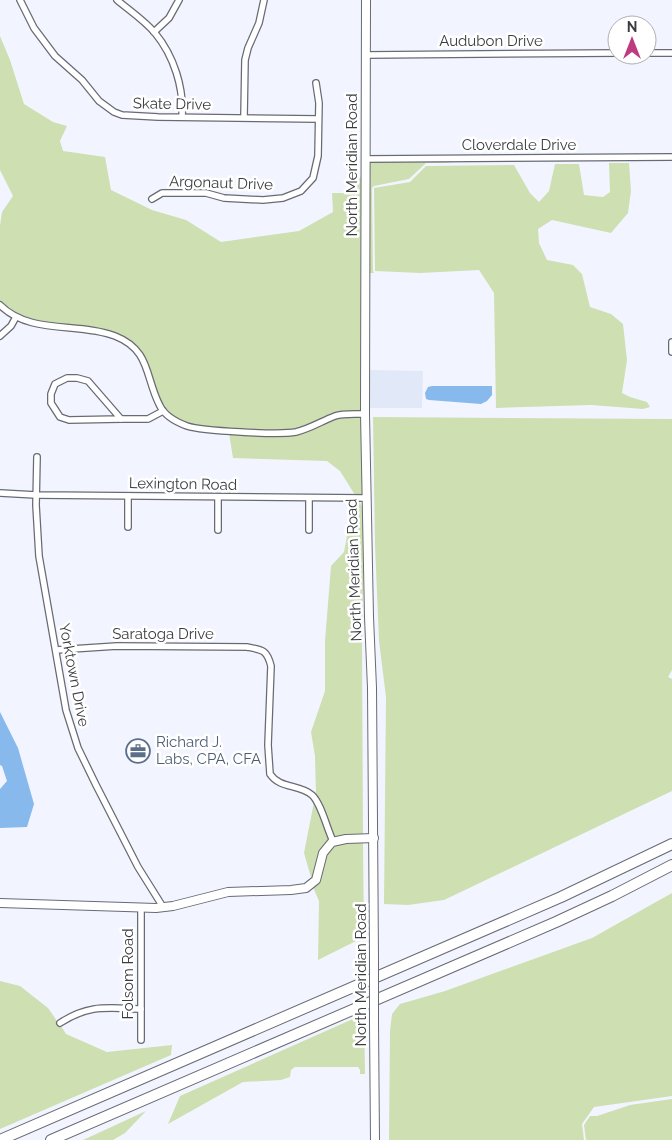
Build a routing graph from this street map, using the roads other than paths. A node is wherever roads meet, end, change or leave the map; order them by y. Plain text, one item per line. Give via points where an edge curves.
1 (20, 0) edge
2 (117, 0) edge
3 (179, 0) edge
4 (264, 0) edge
5 (366, 0) edge
6 (154, 32) junction
7 (607, 53) edge
8 (657, 53) edge
9 (672, 53) edge
10 (366, 55) junction
11 (316, 83) dead end
12 (182, 116) junction
13 (244, 117) junction
14 (318, 119) junction
15 (672, 157) edge
16 (366, 158) junction
17 (152, 199) dead end
18 (0, 305) edge
19 (16, 317) junction
20 (0, 336) edge
21 (672, 342) edge
22 (672, 352) edge
23 (163, 411) junction
24 (365, 414) junction
25 (121, 420) junction
26 (37, 457) dead end
27 (0, 493) edge
28 (36, 495) junction
29 (128, 496) junction
30 (218, 497) junction
31 (309, 498) junction
32 (366, 498) junction
33 (128, 527) dead end
34 (218, 530) dead end
35 (309, 530) dead end
36 (56, 650) junction
37 (374, 838) junction
38 (333, 841) junction
39 (672, 844) edge
40 (672, 865) edge
41 (0, 903) edge
42 (163, 907) junction
43 (141, 908) junction
44 (141, 1009) junction
45 (60, 1023) dead end
46 (141, 1040) dead end
47 (0, 1140) edge
48 (52, 1140) edge
49 (375, 1140) edge

1 - 12 street, Skate Drive via 43,42 110,110 129,116
2 - 6 street
3 - 6 street via 169,18
4 - 13 street via 245,60
5 - 10 main road, North Meridian Road
6 - 12 street via 176,72
7 - 10 street, Audubon Drive
8 - 9 street
10 - 16 main road, North Meridian Road
11 - 14 street, Argonaut Drive
12 - 13 street, Skate Drive
13 - 14 street, Skate Drive
14 - 17 street, Argonaut Drive via 317,162 313,178 301,191 283,198 263,200 224,198 206,193 162,193
15 - 16 street, Cloverdale Drive
16 - 24 main road, North Meridian Road
18 - 19 street
19 - 20 street
19 - 23 street via 24,321 107,333 124,340 136,348 146,365
21 - 22 street
23 - 24 street via 188,426 282,433 296,432 336,415
23 - 25 street via 148,419
24 - 32 main road, North Meridian Road
25 - 25 street via 69,420 60,417 51,403 55,384 67,378 88,381
26 - 28 street, Yorktown Drive
27 - 28 street, Lexington Road
28 - 29 street, Lexington Road
28 - 36 street, Yorktown Drive via 39,556
29 - 30 street, Lexington Road
29 - 33 street
30 - 31 street, Lexington Road
30 - 34 street
31 - 32 street, Lexington Road
31 - 35 street
32 - 37 main road, North Meridian Road
36 - 38 street, Saratoga Drive via 117,646 247,647 268,654 271,666 270,774 280,783 313,796
36 - 42 street, Yorktown Drive via 63,697 78,748 138,867
37 - 38 main road
37 - 49 main road, North Meridian Road, bridge
38 - 42 main road via 323,853 316,880 306,888 228,892
39 - 47 highway via 561,897
40 - 48 highway via 556,922
41 - 43 main road
42 - 43 main road
43 - 44 street, Folsom Road
44 - 45 street via 95,1008 73,1014
44 - 46 street, Folsom Road

